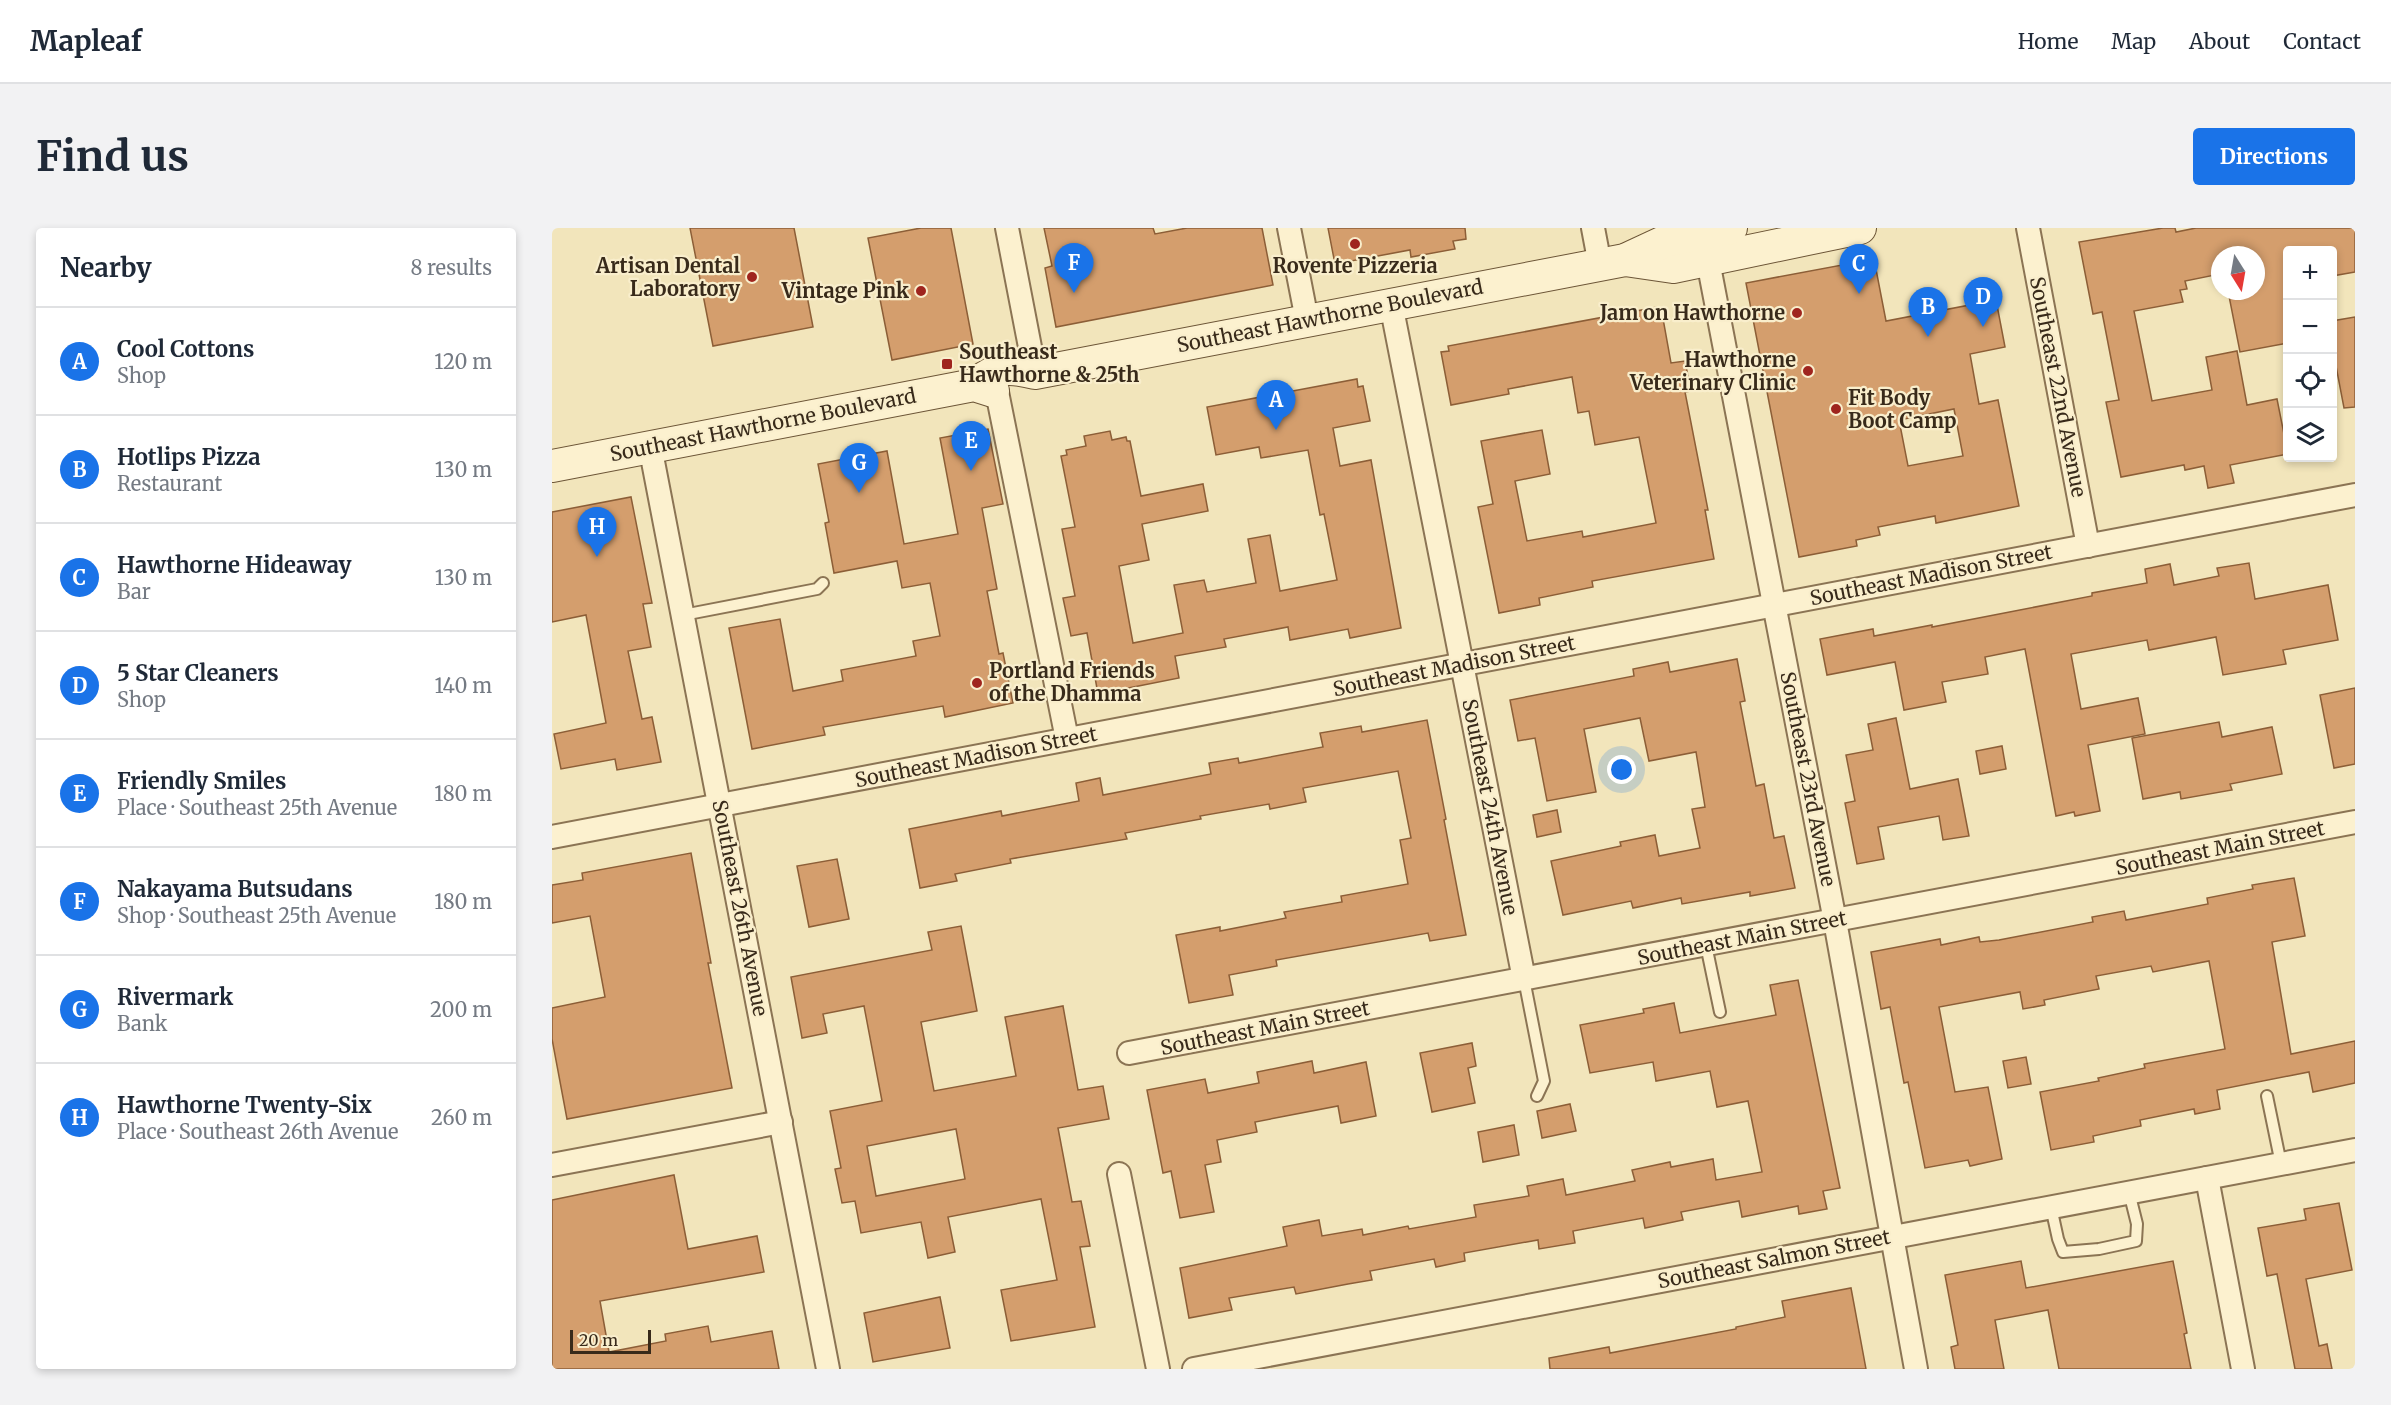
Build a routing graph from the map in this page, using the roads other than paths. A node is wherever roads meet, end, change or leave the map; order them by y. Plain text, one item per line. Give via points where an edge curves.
1 (1007, 228) edge
2 (1289, 228) edge
3 (1593, 228) edge
4 (1731, 228) edge
5 (1860, 228) edge
6 (2028, 228) edge
7 (1708, 261) junction
8 (1613, 263) junction
9 (1391, 304) junction
10 (1307, 320) junction
11 (1035, 373) junction
12 (985, 389) junction
13 (650, 446) junction
14 (552, 466) edge
15 (2355, 495) edge
16 (2088, 546) junction
17 (823, 583) dead end
18 (1774, 605) junction
19 (683, 615) junction
20 (1461, 664) junction
21 (1067, 739) junction
22 (720, 805) junction
23 (2355, 822) edge
24 (552, 837) edge
25 (1835, 921) junction
26 (1706, 945) junction
27 (1524, 979) junction
28 (1720, 1012) dead end
29 (1129, 1053) dead end
30 (1537, 1096) dead end
31 (2267, 1096) dead end
32 (781, 1122) junction
33 (2355, 1150) edge
34 (2281, 1164) junction
35 (552, 1165) edge
36 (1119, 1174) dead end
37 (2207, 1178) junction
38 (2129, 1192) junction
39 (2051, 1207) junction
40 (1890, 1238) junction
41 (828, 1369) edge
42 (1158, 1369) edge
43 (1194, 1369) edge
44 (1916, 1369) edge
45 (2243, 1369) edge

1 - 11 street
2 - 10 street
3 - 8 street
4 - 8 main road, Southeast Hawthorne Boulevard via 1668,240
5 - 7 main road, Southeast Hawthorne Boulevard
6 - 16 street, Southeast 22nd Avenue
7 - 8 main road, Southeast Hawthorne Boulevard via 1673,267
7 - 18 street, Southeast 23rd Avenue
8 - 9 main road, Southeast Hawthorne Boulevard
9 - 10 main road, Southeast Hawthorne Boulevard
9 - 20 street, Southeast 24th Avenue
10 - 11 main road, Southeast Hawthorne Boulevard
11 - 12 main road, Southeast Hawthorne Boulevard via 1016,388
12 - 13 main road, Southeast Hawthorne Boulevard
12 - 21 street
13 - 14 main road, Southeast Hawthorne Boulevard
13 - 19 street, Southeast 26th Avenue
15 - 16 street, Southeast Madison Street
16 - 18 street, Southeast Madison Street
17 - 19 lane via 817,589
18 - 20 street, Southeast Madison Street
18 - 25 street, Southeast 23rd Avenue
19 - 22 street, Southeast 26th Avenue
20 - 21 street, Southeast Madison Street
20 - 27 street, Southeast 24th Avenue
21 - 22 street, Southeast Madison Street
22 - 24 street, Southeast Madison Street
22 - 32 street, Southeast 26th Avenue
23 - 25 street, Southeast Main Street
25 - 26 street, Southeast Main Street
25 - 40 street, Southeast 23rd Avenue
26 - 27 street, Southeast Main Street
26 - 28 lane
27 - 29 street, Southeast Main Street
27 - 30 lane, Southeast 24th Avenue via 1544,1081
31 - 34 lane
32 - 35 street
32 - 41 street, Southeast 26th Avenue
33 - 34 street, Southeast Salmon Street
34 - 37 street, Southeast Salmon Street
36 - 42 street
37 - 38 street, Southeast Salmon Street
37 - 45 street
38 - 39 street, Southeast Salmon Street
38 - 39 lane via 2137,1224 2136,1241 2099,1249 2063,1252
39 - 40 street, Southeast Salmon Street
40 - 43 street, Southeast Salmon Street
40 - 44 street, Southeast 23rd Avenue

